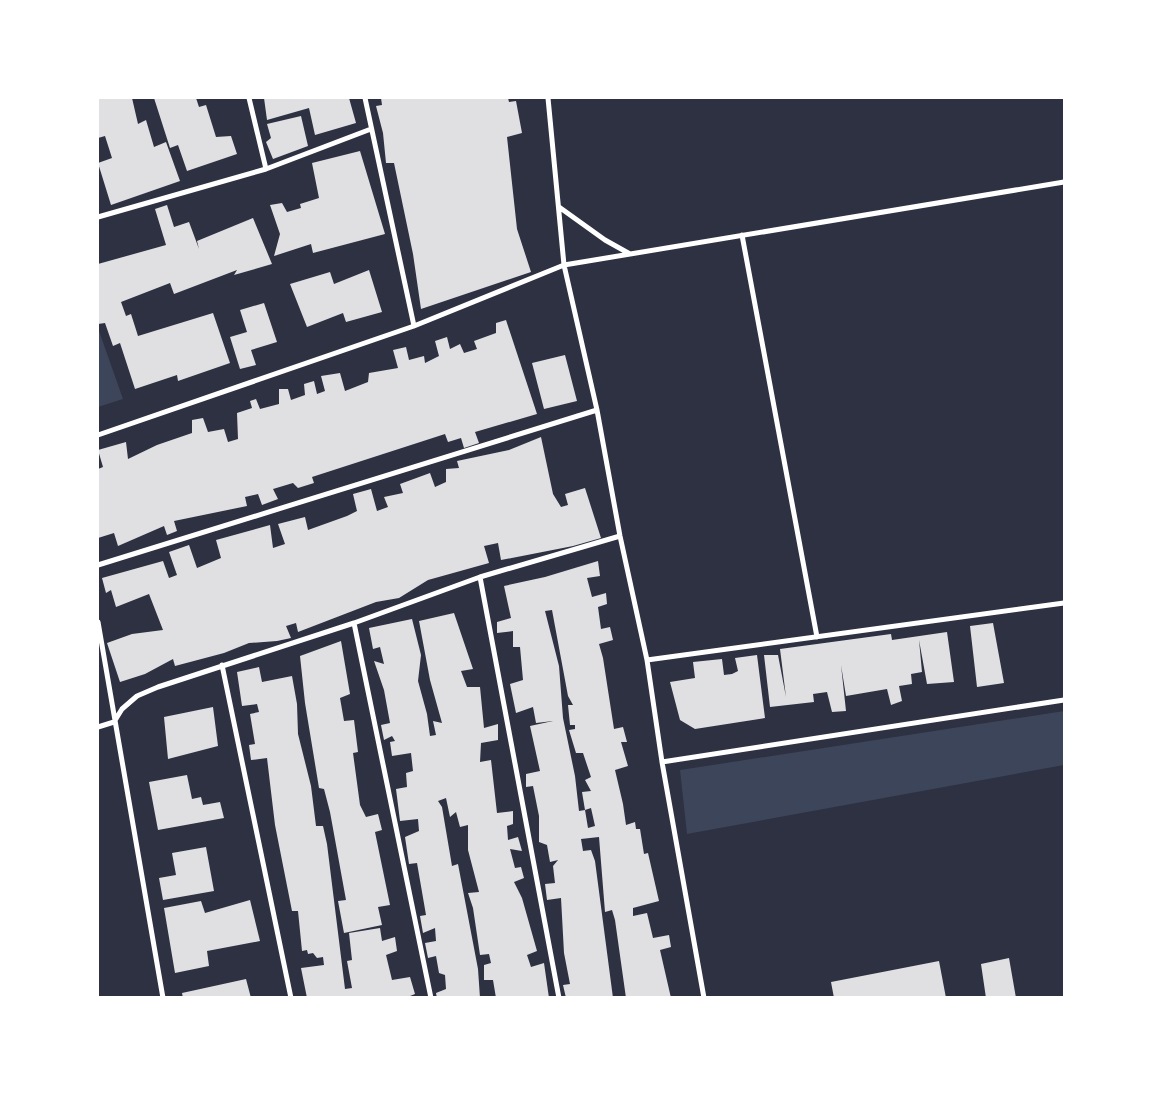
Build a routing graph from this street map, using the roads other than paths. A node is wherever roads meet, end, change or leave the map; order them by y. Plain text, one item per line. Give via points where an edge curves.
1 (249, 98) edge
2 (365, 98) edge
3 (548, 98) edge
4 (371, 129) junction
5 (266, 169) junction
6 (1064, 182) edge
7 (559, 207) junction
8 (98, 217) edge
9 (742, 235) junction
10 (630, 254) junction
11 (564, 265) junction
12 (414, 326) junction
13 (596, 410) junction
14 (98, 435) edge
15 (620, 536) junction
16 (98, 565) edge
17 (480, 577) junction
18 (1064, 603) edge
19 (98, 622) edge
20 (354, 623) junction
21 (817, 637) junction
22 (647, 660) junction
23 (222, 665) junction
24 (1064, 700) edge
25 (114, 722) junction
26 (98, 727) edge
27 (662, 762) junction
28 (163, 998) edge
29 (291, 998) edge
30 (431, 998) edge
31 (559, 998) edge
32 (704, 998) edge

1 - 5 street
2 - 4 street
3 - 7 street
4 - 5 street
4 - 12 street
5 - 8 street
6 - 9 street
7 - 10 street
7 - 11 street
9 - 10 street
9 - 21 street
10 - 11 street
11 - 12 street
11 - 13 street
12 - 14 street
13 - 15 street
13 - 16 street
15 - 17 street
15 - 22 street
17 - 20 street
17 - 31 street
18 - 21 street
19 - 25 street
20 - 23 street
20 - 30 street
21 - 22 street
22 - 27 street
23 - 25 street via 137,696 122,709
23 - 29 street
24 - 27 street
25 - 26 street
25 - 28 street
27 - 32 street

